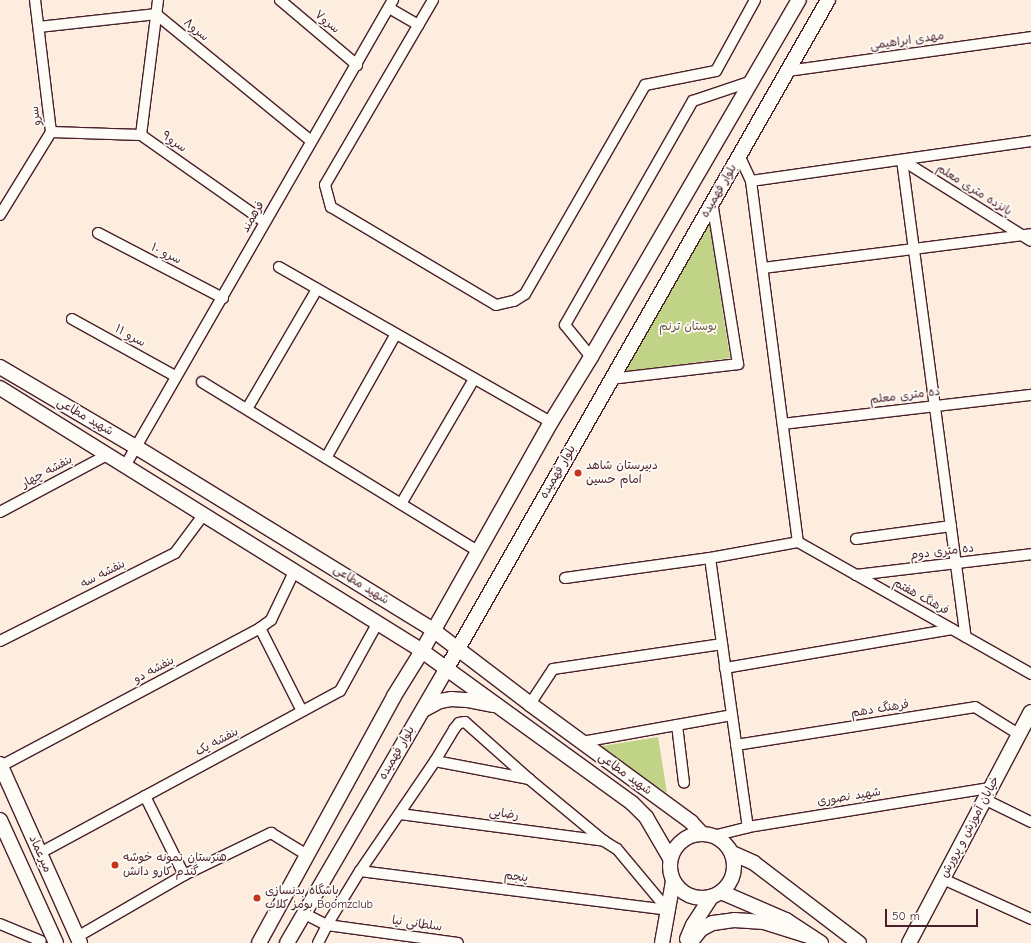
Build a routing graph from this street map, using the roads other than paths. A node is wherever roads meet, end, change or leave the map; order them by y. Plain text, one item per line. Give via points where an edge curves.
1 (35, 0) edge
2 (158, 0) edge
3 (280, 0) edge
4 (433, 0) edge
5 (755, 0) edge
6 (799, 0) edge
7 (828, 0) edge
8 (391, 4) edge
9 (156, 14) junction
10 (418, 25) junction
11 (39, 27) junction
12 (1031, 37) edge
13 (357, 65) junction
14 (787, 71) junction
15 (752, 81) junction
16 (52, 132) junction
17 (140, 135) junction
18 (311, 141) junction
19 (1031, 141) edge
20 (739, 155) junction
21 (902, 160) junction
22 (752, 181) junction
23 (712, 202) junction
24 (0, 215) edge
25 (265, 222) junction
26 (98, 233) dead end
27 (1026, 235) edge
28 (1031, 241) edge
29 (914, 249) junction
30 (278, 267) dead end
31 (763, 268) junction
32 (316, 289) junction
33 (223, 298) junction
34 (72, 319) dead end
35 (396, 334) junction
36 (591, 357) junction
37 (0, 367) edge
38 (175, 376) junction
39 (474, 379) junction
40 (611, 379) junction
41 (202, 382) dead end
42 (0, 389) edge
43 (1031, 395) edge
44 (935, 406) junction
45 (247, 409) junction
46 (551, 422) junction
47 (783, 424) junction
48 (136, 447) junction
49 (107, 455) junction
50 (326, 458) junction
51 (125, 466) junction
52 (401, 504) junction
53 (0, 512) edge
54 (204, 514) junction
55 (951, 526) junction
56 (856, 539) dead end
57 (798, 542) junction
58 (478, 551) junction
59 (1031, 554) edge
60 (710, 558) junction
61 (956, 563) junction
62 (294, 572) junction
63 (856, 575) junction
64 (565, 578) dead end
65 (377, 624) junction
66 (260, 628) junction
67 (952, 629) junction
68 (433, 630) junction
69 (966, 637) junction
70 (0, 641) edge
71 (722, 644) junction
72 (458, 648) junction
73 (422, 651) junction
74 (447, 668) junction
75 (725, 668) junction
76 (1031, 674) edge
77 (530, 704) junction
78 (497, 706) junction
79 (302, 711) junction
80 (732, 715) junction
81 (1030, 717) edge
82 (417, 719) junction
83 (677, 725) junction
84 (1020, 735) junction
85 (582, 742) junction
86 (736, 745) junction
87 (435, 761) junction
88 (0, 765) edge
89 (529, 779) junction
90 (684, 782) dead end
91 (987, 793) junction
92 (145, 796) junction
93 (400, 814) junction
94 (0, 820) edge
95 (1031, 822) edge
96 (748, 827) junction
97 (708, 835) junction
98 (604, 841) junction
99 (40, 853) junction
100 (732, 853) junction
101 (307, 855) junction
102 (670, 858) junction
103 (360, 871) junction
104 (184, 875) junction
105 (943, 879) junction
106 (673, 881) junction
107 (716, 895) junction
108 (668, 910) junction
109 (303, 913) junction
110 (1031, 919) edge
111 (0, 924) edge
112 (327, 925) junction
113 (79, 940) edge
114 (816, 940) edge
115 (47, 941) edge
116 (259, 943) edge
117 (287, 943) edge
118 (318, 943) edge
119 (458, 943) edge
120 (662, 943) edge
121 (685, 943) edge
122 (690, 943) edge
123 (859, 943) edge
124 (909, 943) edge

1 - 11 street, سرو
2 - 9 street
3 - 13 street, سرو۷
4 - 10 street
5 - 10 street via 716,71 645,85 525,294 514,301 496,305 331,207 325,186
6 - 15 street
7 - 14 street, بلوار فهمیده
8 - 10 street
8 - 13 street, فرهمند
9 - 11 street
9 - 17 street
9 - 18 street, سرو۸
11 - 16 street, سرو
12 - 14 street, مهدی ابراهیمی
13 - 18 street, فرهمند
14 - 20 street, بلوار فهمیده
15 - 36 street
15 - 36 street via 693,101 565,326
16 - 17 street
16 - 24 street, سرو
17 - 25 street, سرو۹
18 - 25 street, فرهمند
19 - 21 street
20 - 22 street
20 - 23 street, بلوار فهمیده
21 - 22 street
21 - 27 street, پانزده متری معلم
21 - 29 street
22 - 31 street
23 - 40 street, بلوار فهمیده
23 - 40 street via 738,364
25 - 33 street, فرهمند
26 - 33 street, سرو ۱۰
27 - 28 street, پانزده متری معلم
27 - 29 street
29 - 31 street
29 - 44 street
30 - 32 street
31 - 47 street
32 - 35 street
32 - 45 street
33 - 38 street, فرهمند
34 - 38 street, ۱۱ سرو
35 - 39 street
35 - 50 street
36 - 46 street
37 - 48 street, شهید مطاعی
38 - 48 street, فرهمند
39 - 46 street
39 - 52 street
40 - 72 street, بلوار فهمیده
41 - 45 street
42 - 49 street, شهید مطاعی
43 - 44 street, ده متری معلم
44 - 47 street, ده متری معلم
44 - 55 street
45 - 50 street
46 - 58 street
47 - 57 street
48 - 51 street, فرهمند
48 - 68 street, شهید مطاعی
49 - 51 street, شهید مطاعی
49 - 53 street, بنفشه چهار
50 - 52 street
51 - 54 street, شهید مطاعی
52 - 58 street
54 - 62 street, شهید مطاعی
54 - 70 street, بنفشه سه via 175,553
55 - 56 street
55 - 61 street
57 - 60 street
57 - 63 street, فرهنگ هفتم
58 - 68 street
59 - 61 street, ده متری دوم
60 - 64 street
60 - 71 street
61 - 63 street, ده متری دوم
61 - 69 street
62 - 65 street, شهید مطاعی
62 - 66 street, بنفشه دو via 271,620
63 - 67 street, فرهنگ هفتم
65 - 73 street, شهید مطاعی
65 - 79 street, بنفشه یک via 340,691
66 - 79 street
66 - 88 street, بنفشه دو
67 - 69 street, فرهنگ هفتم
67 - 75 street
68 - 72 street, شهید مطاعی
68 - 73 street
69 - 76 street, فرهنگ هفتم
71 - 75 street
71 - 77 street via 553,669
72 - 74 street, بلوار فهمیده
72 - 77 street, شهید مطاعی
73 - 74 street, شهید مطاعی
73 - 101 street via 394,696
74 - 78 street, شهید مطاعی
74 - 82 street, بلوار فهمیده
75 - 80 street
77 - 85 street, شهید مطاعی
78 - 82 street via 467,700 446,700 424,708
78 - 102 street, شهید مطاعی via 632,803 646,817
79 - 92 street, بنفشه یک
80 - 83 street
80 - 86 street
81 - 84 street, خیابان آموزش و پرورش
82 - 109 street, بلوار فهمیده
83 - 85 street
83 - 90 street
84 - 86 street, فرهنگ دهم via 975,707
84 - 91 street, خیابان آموزش و پرورش
85 - 97 street, شهید مطاعی
86 - 96 street
87 - 89 street
87 - 89 street via 454,729 459,723 465,722
87 - 93 street
88 - 99 street, میرعماد
89 - 98 street
91 - 95 street
91 - 96 street, شهید نصوری
91 - 105 street, خیابان آموزش و پرورش
92 - 99 street, بنفشه یک
92 - 104 street
93 - 98 street, رضایی
93 - 103 street
94 - 115 street, میرعماد
96 - 97 street, شهید نصوری
97 - 100 street via 727,846
97 - 102 street via 694,834 682,840
98 - 108 street via 629,861
99 - 113 street, میرعماد
100 - 107 street via 733,874 729,884
100 - 123 street via 754,862
101 - 104 street via 271,833
101 - 116 street
102 - 106 street via 670,874
103 - 108 street, پنجم
103 - 112 street
104 - 113 street
105 - 110 street
105 - 124 street, خیابان آموزش و پرورش
106 - 107 street via 689,896 700,899
106 - 108 street
107 - 114 street via 775,914
107 - 121 street via 693,925
108 - 120 street
109 - 112 street, سلطانی نیا
109 - 117 street, بلوار فهمیده
111 - 115 street
112 - 118 street
112 - 119 street, سلطانی نیا
114 - 122 street via 764,922 734,920 713,922 701,929

